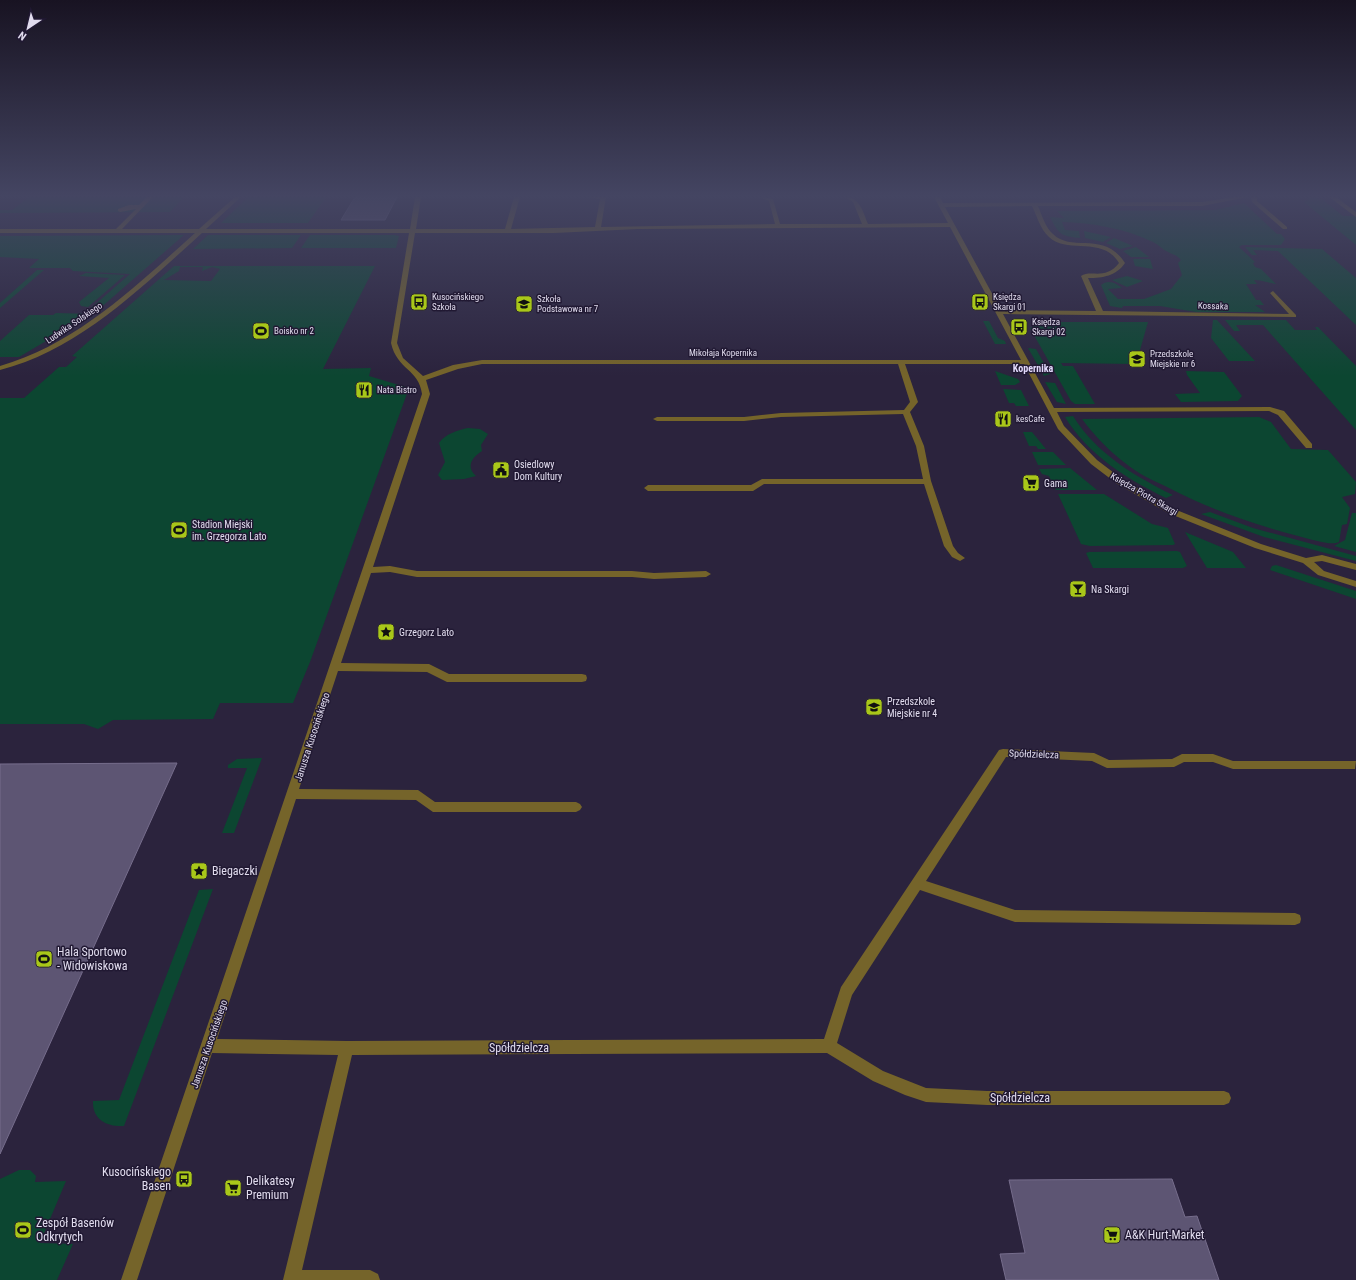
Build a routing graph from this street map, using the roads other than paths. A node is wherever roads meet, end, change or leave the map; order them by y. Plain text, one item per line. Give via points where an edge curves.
1 (171, 257) edge
2 (408, 257) edge
3 (968, 257) edge
4 (1118, 257) edge
5 (1273, 293) dead end
6 (998, 312) junction
7 (1100, 312) junction
8 (901, 362) junction
9 (1025, 362) junction
10 (0, 368) edge
11 (423, 379) junction
12 (1051, 410) junction
13 (906, 412) junction
14 (657, 419) dead end
15 (1309, 446) dead end
16 (927, 481) junction
17 (648, 488) dead end
18 (960, 558) dead end
19 (1306, 561) junction
20 (1356, 567) edge
21 (367, 570) junction
22 (706, 574) dead end
23 (1356, 584) edge
24 (335, 666) junction
25 (582, 678) dead end
26 (1355, 765) dead end
27 (293, 794) junction
28 (576, 807) dead end
29 (918, 884) junction
30 (1295, 919) dead end
31 (209, 1046) junction
32 (829, 1046) junction
33 (347, 1048) junction
34 (1224, 1098) dead end
35 (291, 1279) edge
36 (129, 1280) edge
37 (372, 1280) edge

1 - 10 street, Ludwika Solskiego via 92,324 35,358
2 - 11 street via 394,343 398,358
3 - 6 street, Księdza Piotra Skargi
4 - 7 street via 1122,263 1113,273 1084,276
5 - 7 street, Kossaka via 1294,316
6 - 7 street, Kossaka
6 - 9 street, Księdza Piotra Skargi
8 - 9 street, Mikołaja Kopernika
8 - 11 street, Mikołaja Kopernika via 482,362 456,367
8 - 13 street via 914,402
9 - 12 street, Księdza Piotra Skargi
11 - 21 street, Janusza Kusocińskiego via 426,394
12 - 15 street via 1266,408 1281,413
12 - 19 street, Księdza Piotra Skargi via 1075,443 1118,481 1162,507 1183,516 1258,546
13 - 14 street via 781,415 744,419
13 - 16 street via 922,454
16 - 17 street via 762,482 753,488
16 - 18 street via 949,546
19 - 20 street, Księdza Piotra Skargi via 1322,558
19 - 23 street, Księdza Piotra Skargi via 1321,572
21 - 22 street via 417,574
21 - 24 street, Janusza Kusocińskiego
24 - 25 street via 429,668 447,678
24 - 27 street, Janusza Kusocińskiego
26 - 29 street, Spółdzielcza via 1233,765 1213,758 1182,758 1174,763 1107,764 1094,757 1003,753 950,831
27 - 28 street via 418,795 433,807
27 - 31 street, Janusza Kusocińskiego
29 - 30 street via 1015,916
29 - 32 street, Spółdzielcza via 846,992
31 - 33 street, Spółdzielcza
31 - 36 street, Janusza Kusocińskiego
32 - 33 street, Spółdzielcza
32 - 34 street, Spółdzielcza via 878,1076 926,1095 987,1098
33 - 35 street
35 - 37 street

